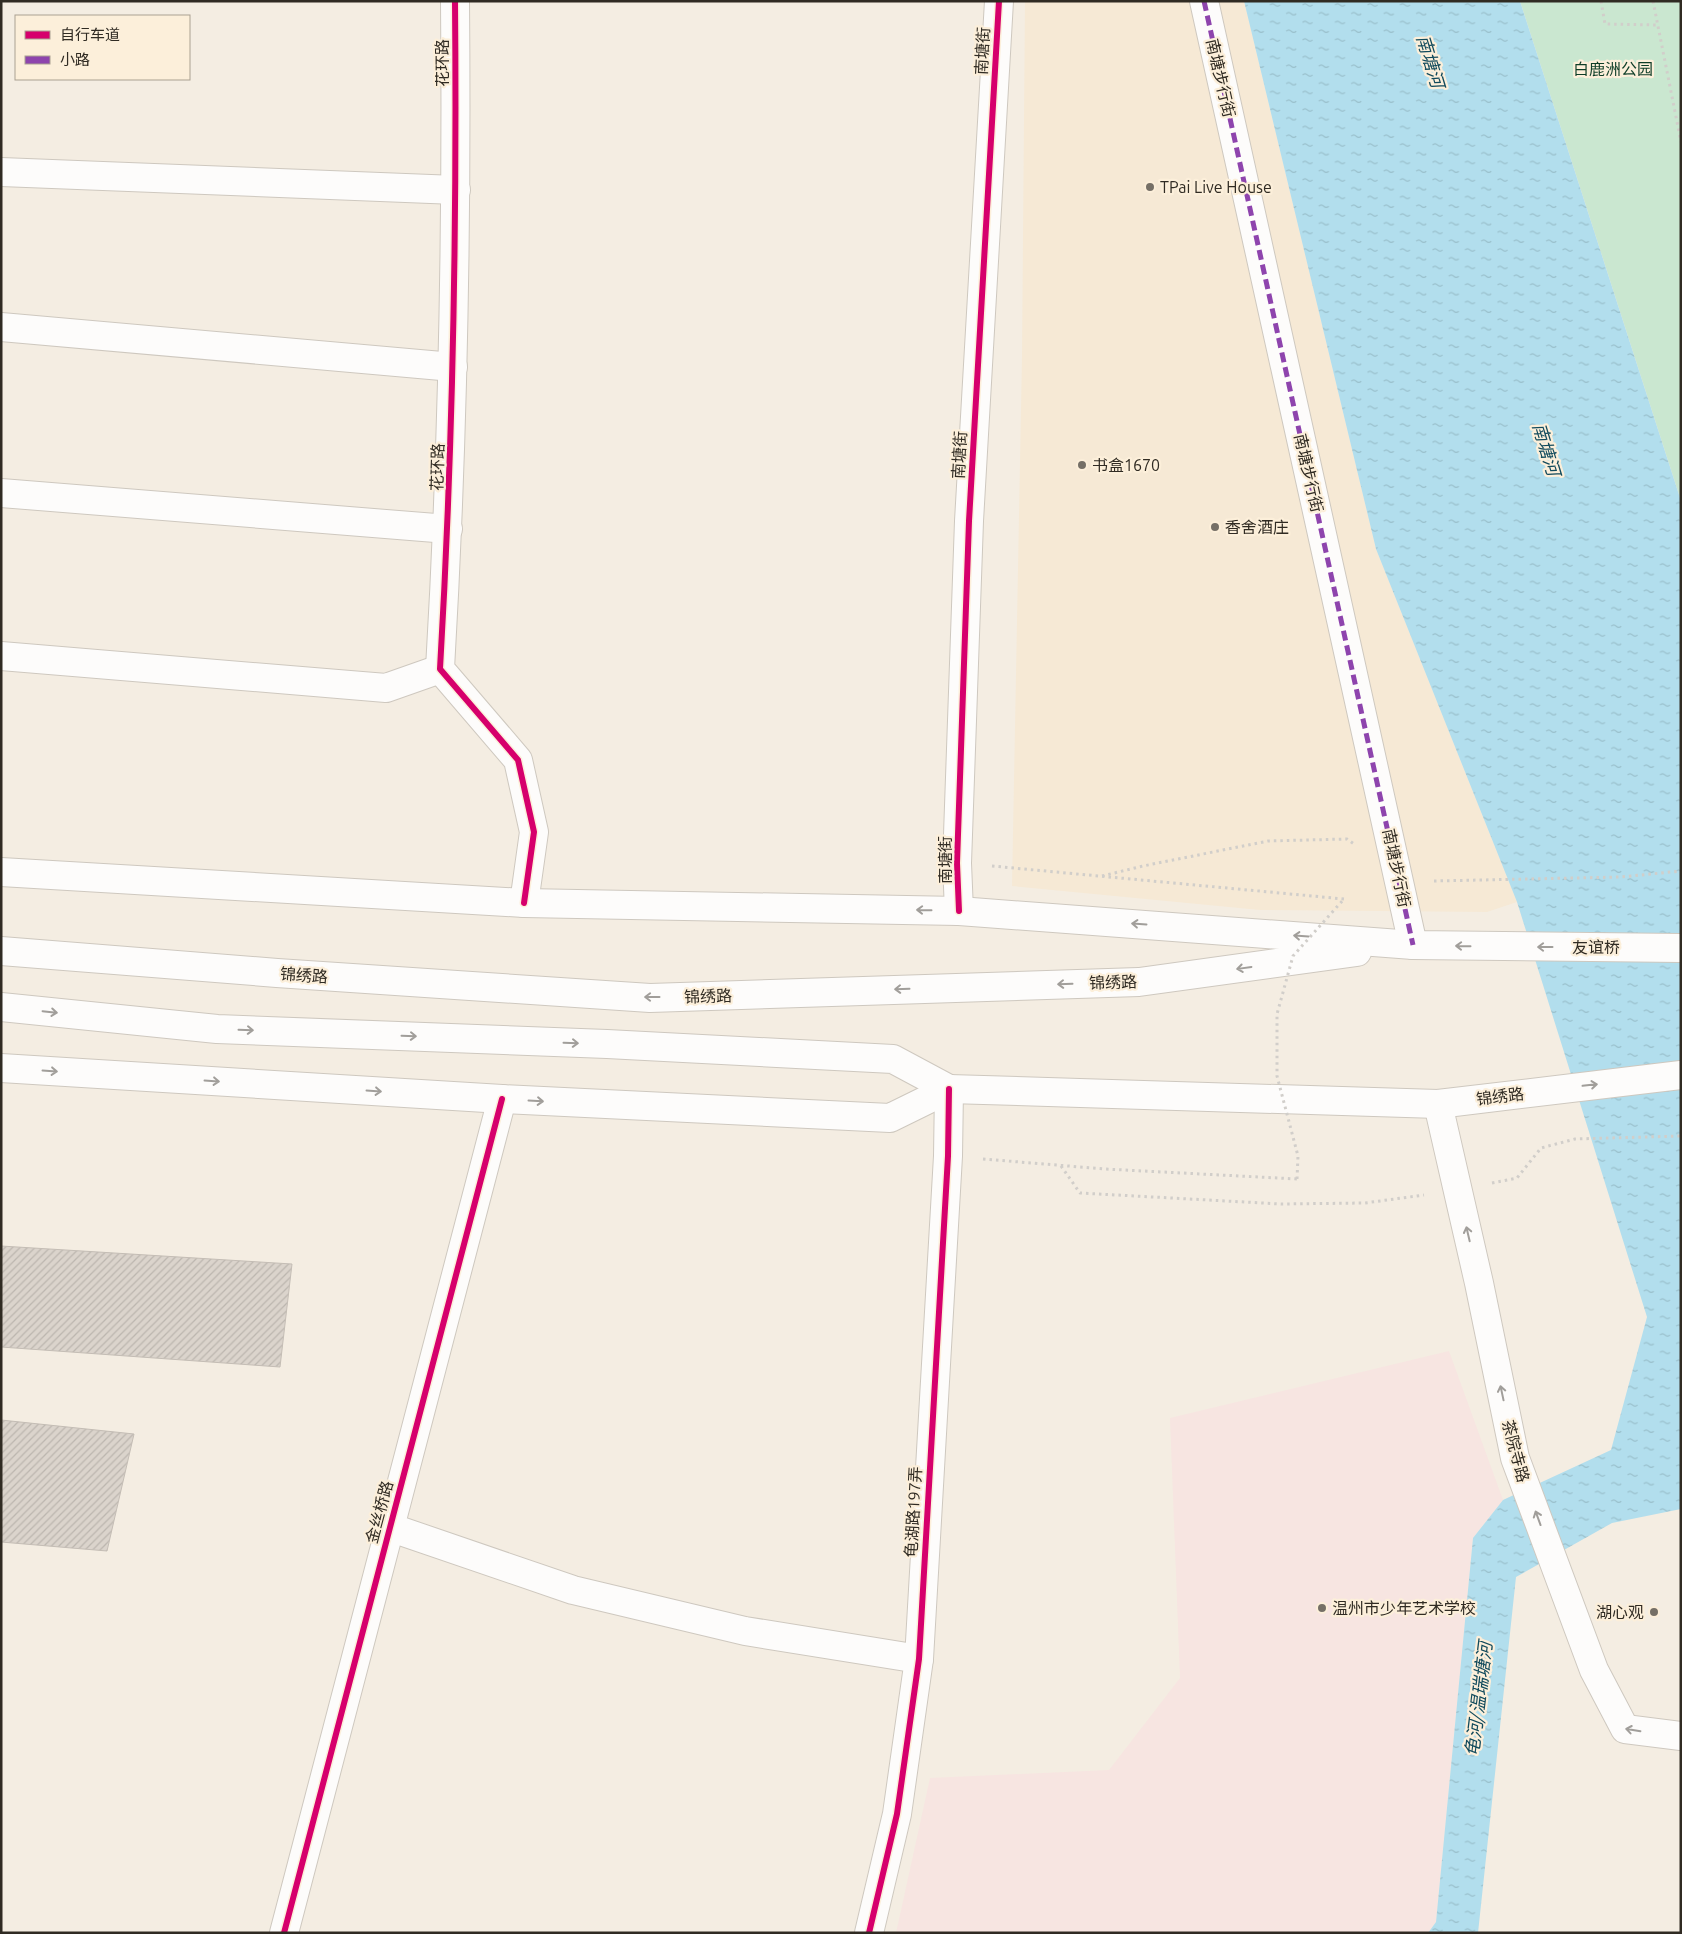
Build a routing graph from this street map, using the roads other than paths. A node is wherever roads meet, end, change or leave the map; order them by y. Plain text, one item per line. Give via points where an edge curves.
1 (455, 1) edge
2 (999, 1) edge
3 (1204, 1) edge
4 (1, 172) edge
5 (456, 190) junction
6 (1, 327) edge
7 (453, 367) junction
8 (1, 493) edge
9 (448, 529) junction
10 (1, 656) edge
11 (440, 669) junction
12 (1, 872) edge
13 (524, 903) junction
14 (959, 911) junction
15 (1413, 945) junction
16 (1512, 947) joint
17 (1681, 948) edge
18 (1, 951) edge
19 (1, 1007) edge
20 (1, 1068) edge
21 (1681, 1075) edge
22 (949, 1089) junction
23 (502, 1100) junction
24 (1438, 1104) junction
25 (389, 1527) junction
26 (919, 1659) junction
27 (1681, 1736) edge
28 (284, 1933) edge
29 (869, 1933) edge

1 - 5 street, 花环路
2 - 14 street, 南塘街 via 969,521 957,863
3 - 15 street, 南塘步行街
4 - 5 street
5 - 7 street, 花环路
6 - 7 street
7 - 9 street, 花环路
8 - 9 street
9 - 11 street, 花环路
10 - 11 street via 386,688
11 - 13 street via 518,760 534,832
12 - 13 street, 锦绣路
14 -> 13 street, 锦绣路
15 -> 14 street, 锦绣路
16 -> 15 street, 锦绣路
15 -> 18 street, 锦绣路 via 1139,982 650,998
17 -> 16 street, 友谊桥
19 -> 22 street, 锦绣路 via 217,1029 892,1059
20 -> 23 street, 锦绣路
24 -> 21 street, 锦绣路
23 -> 22 street, 锦绣路 via 890,1118
22 - 24 street, 锦绣路
22 - 26 street, 龟湖路197弄 via 948,1156
23 - 25 street, 金丝桥路
27 -> 24 street, 茶院寺路 via 1624,1729 1594,1670 1515,1458
25 - 26 street via 573,1590 745,1632
25 - 28 street, 金丝桥路
26 - 29 street, 龟湖路197弄 via 897,1814

